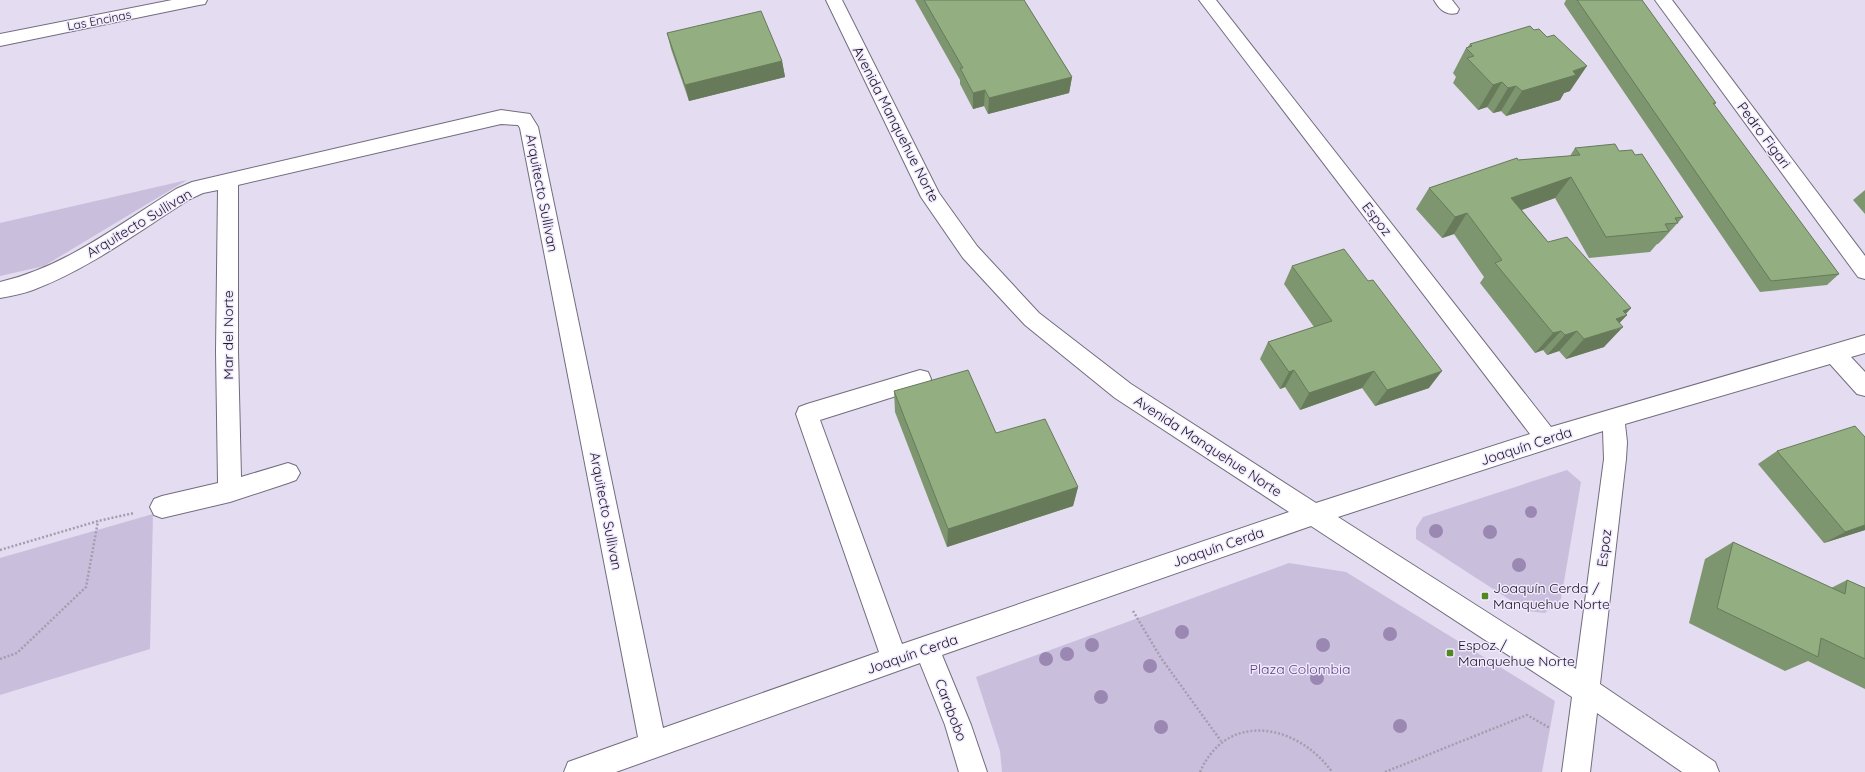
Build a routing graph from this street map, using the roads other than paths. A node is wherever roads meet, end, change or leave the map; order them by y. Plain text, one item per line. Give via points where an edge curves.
1 (199, 0) edge
2 (834, 0) edge
3 (1207, 0) edge
4 (1663, 0) edge
5 (0, 40) edge
6 (228, 180) junction
7 (1865, 271) edge
8 (0, 290) edge
9 (1865, 344) edge
10 (1834, 353) junction
11 (920, 379) dead end
12 (1865, 387) edge
13 (1613, 419) junction
14 (1547, 439) junction
15 (288, 473) dead end
16 (230, 491) junction
17 (162, 507) road end
18 (1313, 515) junction
19 (927, 648) junction
20 (895, 660) junction
21 (1587, 691) junction
22 (653, 745) junction
23 (578, 772) edge
24 (973, 772) edge
25 (1576, 772) edge
26 (1706, 772) edge

1 - 5 street, Las Encinas
2 - 18 street, Avenida Manquehue Norte via 931,197 970,252 1001,286 1032,319 1123,391
3 - 14 street, Espoz
4 - 7 street, Pedro Figari
6 - 8 street, Arquitecto Sullivan via 183,194 55,272 26,284
6 - 16 street, Mar del Norte via 227,352
6 - 22 street, Arquitecto Sullivan via 501,117 523,119 529,127
9 - 10 street, Joaquín Cerda
10 - 12 street
10 - 13 street, Joaquín Cerda
11 - 20 street via 807,414
13 - 14 street, Joaquín Cerda
13 - 21 street, Espoz via 1615,459
14 - 18 street, Joaquín Cerda
15 - 16 street
16 - 17 street
18 - 19 street, Joaquín Cerda
18 - 21 street, Avenida Manquehue Norte
19 - 20 street, Joaquín Cerda
19 - 24 street, Carabobo via 958,725
20 - 22 street, Joaquín Cerda
21 - 25 street, Espoz
21 - 26 street, Avenida Manquehue Norte
22 - 23 street, Joaquín Cerda

